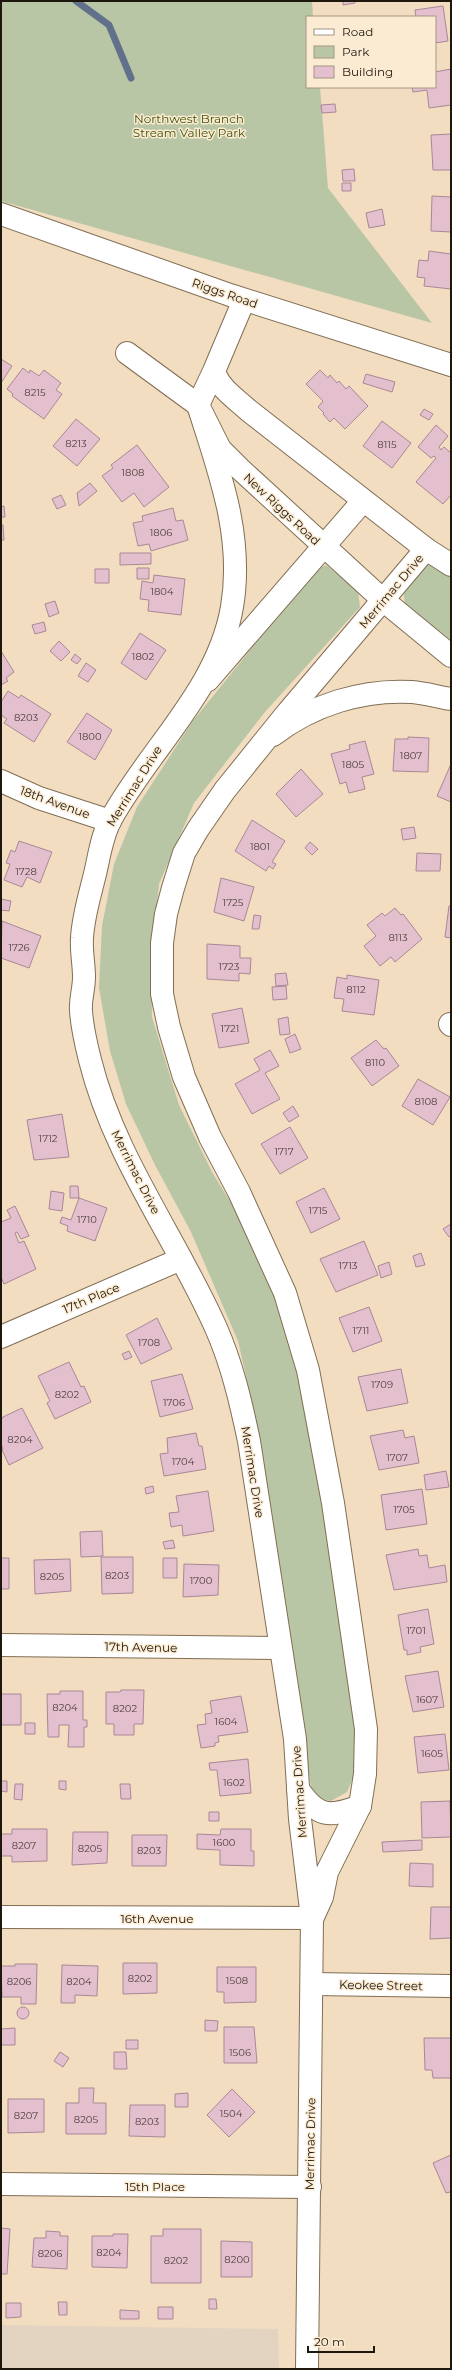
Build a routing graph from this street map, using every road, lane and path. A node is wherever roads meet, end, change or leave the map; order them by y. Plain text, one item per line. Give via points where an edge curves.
1 (1, 214) edge
2 (244, 300) junction
3 (127, 353) dead end
4 (451, 365) edge
5 (214, 371) junction
6 (198, 405) junction
7 (363, 501) junction
8 (323, 546) junction
9 (426, 549) junction
10 (451, 565) edge
11 (383, 600) junction
12 (451, 656) edge
13 (198, 692) junction
14 (451, 699) edge
15 (268, 739) junction
16 (1, 781) edge
17 (110, 821) junction
18 (181, 1259) junction
19 (1, 1337) edge
20 (1, 1645) edge
21 (280, 1648) junction
22 (298, 1789) junction
23 (360, 1806) junction
24 (1, 1918) edge
25 (312, 1918) junction
26 (312, 1984) junction
27 (451, 1986) edge
28 (1, 2184) edge
29 (310, 2187) junction
30 (307, 2369) edge

1 - 2 street, Riggs Road
2 - 4 street, Riggs Road
2 - 5 street
3 - 6 street, New Riggs Road
5 - 6 street
5 - 7 street via 224,389 248,410
6 - 8 street, New Riggs Road via 220,449
6 - 13 street via 222,478 234,530 232,605 228,628 220,651
7 - 8 street, Merrimac Drive
7 - 9 street
8 - 11 street, New Riggs Road
8 - 13 street, Merrimac Drive
9 - 10 street
9 - 11 street, Merrimac Drive
11 - 12 street, New Riggs Road
11 - 15 street, Merrimac Drive
13 - 17 street, Merrimac Drive via 148,761
14 - 15 street via 411,692 372,694 342,700 310,711
15 - 23 street, Merrimac Drive via 225,790 184,853 166,914 162,943 162,994 169,1027 187,1084 286,1293 308,1370 333,1503 366,1729 365,1774
16 - 17 street, 18th Avenue via 39,798
17 - 18 street, Merrimac Drive via 86,905 81,941 84,977 81,1010 85,1039 107,1115
18 - 19 street, 17th Place
18 - 21 street, Merrimac Drive via 217,1330 241,1406 249,1441
20 - 21 street, 17th Avenue
21 - 22 street, Merrimac Drive via 294,1739
22 - 23 street via 308,1804 318,1812 336,1815
22 - 25 street, Merrimac Drive
23 - 25 street, Merrimac Drive via 327,1872 322,1896
24 - 25 street, 16th Avenue
25 - 26 street, Merrimac Drive
26 - 27 street, Keokee Street
26 - 29 street, Merrimac Drive
28 - 29 street, 15th Place
29 - 30 street, Merrimac Drive

